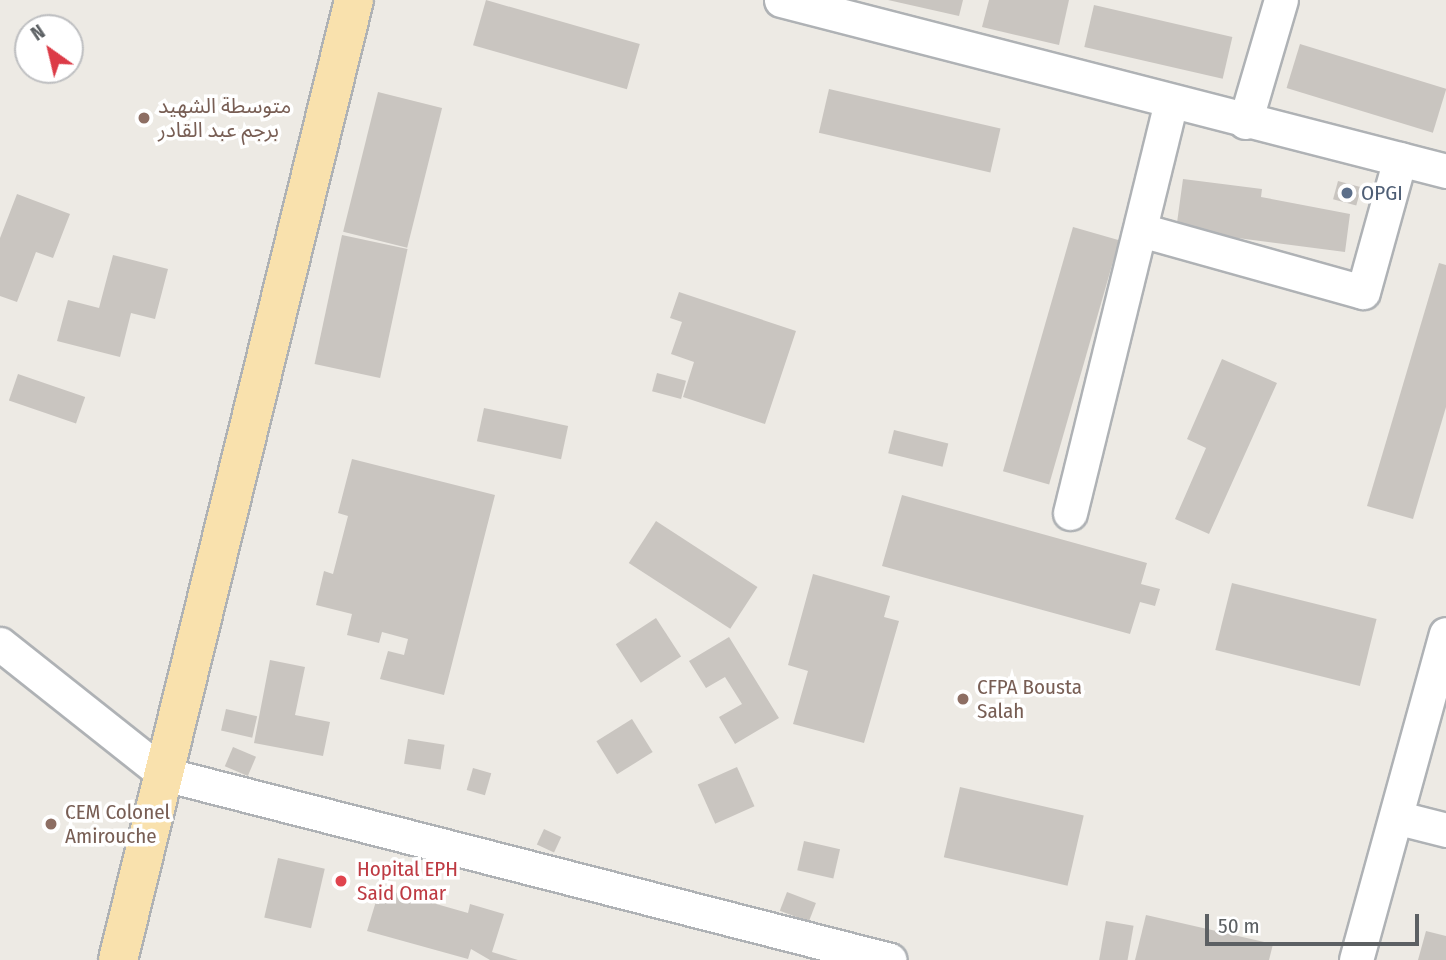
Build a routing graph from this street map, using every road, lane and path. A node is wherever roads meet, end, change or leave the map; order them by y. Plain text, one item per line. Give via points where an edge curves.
1 (354, 0) edge
2 (781, 0) edge
3 (1281, 0) edge
4 (1171, 102) junction
5 (1245, 122) junction
6 (1399, 159) junction
7 (1446, 171) edge
8 (1141, 230) junction
9 (1070, 513) dead end
10 (1446, 634) edge
11 (0, 644) edge
12 (0, 673) edge
13 (161, 786) junction
14 (1399, 818) junction
15 (1446, 830) edge
16 (118, 960) edge
17 (890, 960) edge
18 (1356, 960) edge

1 - 13 main road
2 - 4 street
3 - 5 street
4 - 5 street
4 - 8 street
5 - 6 street
6 - 7 street
6 - 8 street via 1363,292
8 - 9 street
10 - 14 street
11 - 13 street
12 - 13 street
13 - 16 main road
13 - 17 street
14 - 15 street
14 - 18 street

